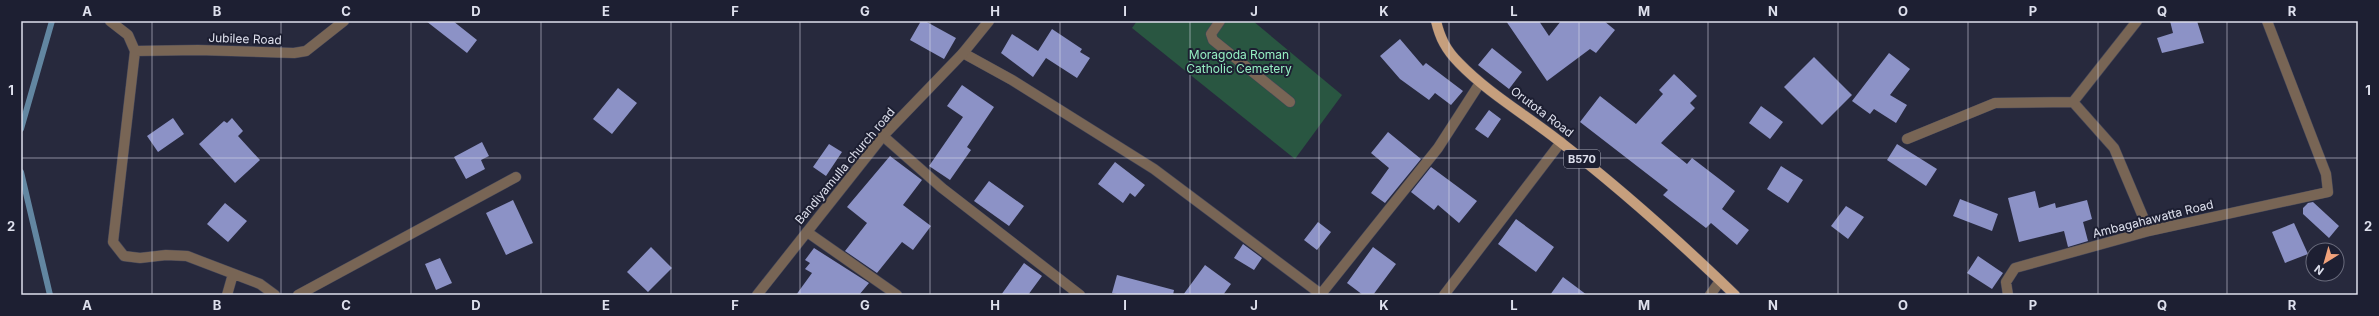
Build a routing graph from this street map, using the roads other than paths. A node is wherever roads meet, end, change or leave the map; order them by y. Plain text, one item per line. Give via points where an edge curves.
1 (110, 21) edge
2 (344, 21) edge
3 (989, 21) edge
4 (1220, 21) edge
5 (1436, 21) edge
6 (2137, 21) edge
7 (2268, 21) edge
8 (135, 51) junction
9 (963, 53) junction
10 (1480, 83) junction
11 (1290, 102) dead end
12 (2073, 102) junction
13 (883, 136) junction
14 (1907, 139) dead end
15 (1561, 142) junction
16 (516, 178) dead end
17 (2149, 231) junction
18 (807, 232) junction
19 (233, 274) junction
20 (1720, 281) junction
21 (227, 295) edge
22 (275, 295) edge
23 (298, 295) edge
24 (757, 295) edge
25 (897, 295) edge
26 (1080, 295) edge
27 (1322, 295) edge
28 (1444, 295) edge
29 (1710, 295) edge
30 (1735, 295) edge
31 (2008, 295) edge

1 - 8 street via 128,35
2 - 8 street, Jubilee Road via 306,51 294,54 198,50
3 - 9 street, Bandiyamulla church road
4 - 11 street via 1211,34 1213,40
5 - 10 main road, Orutota Road / B570 via 1441,41
6 - 12 street
7 - 17 street, Ambagahawatta Road via 2326,174 2328,192
8 - 19 street via 113,242 124,256 187,256
9 - 13 street, Bandiyamulla church road
9 - 27 street via 1012,80 1154,169
10 - 15 main road, Orutota Road / B570
10 - 27 street via 1438,148
12 - 14 street via 1995,103
12 - 17 street via 2114,148
13 - 18 street, Bandiyamulla church road
13 - 26 street via 942,188
15 - 20 main road, Orutota Road / B570 via 1683,245
15 - 28 street
16 - 23 street
17 - 31 street, Ambagahawatta Road via 2014,268 2006,282
18 - 24 street, Bandiyamulla church road
18 - 25 street
19 - 21 street
19 - 22 street via 260,284
20 - 29 street
20 - 30 main road, Orutota Road / B570

